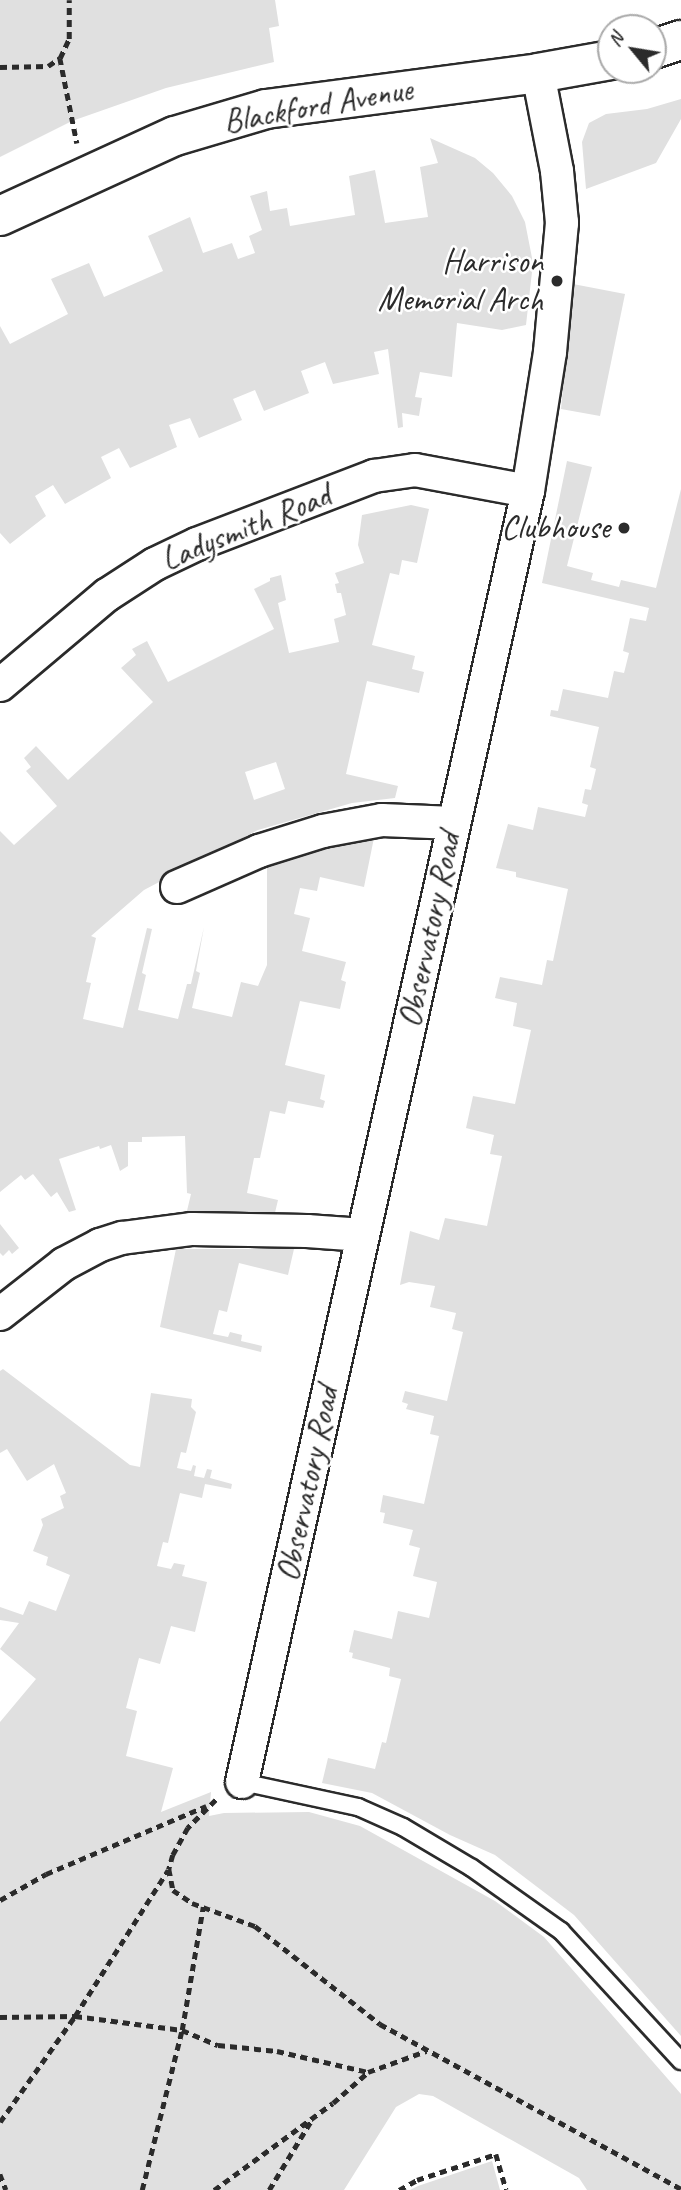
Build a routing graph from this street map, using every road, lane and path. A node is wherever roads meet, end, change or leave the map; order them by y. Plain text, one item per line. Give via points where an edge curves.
1 (69, 0) edge
2 (60, 58) junction
3 (597, 62) edge
4 (0, 67) edge
5 (538, 73) junction
6 (72, 121) dead end
7 (0, 216) edge
8 (528, 491) junction
9 (0, 685) edge
10 (454, 823) junction
11 (177, 887) dead end
12 (363, 1235) junction
13 (0, 1314) edge
14 (242, 1782) junction
15 (208, 1805) junction
16 (169, 1869) junction
17 (0, 1900) edge
18 (203, 1908) junction
19 (75, 2016) junction
20 (0, 2017) edge
21 (182, 2030) junction
22 (426, 2051) junction
23 (681, 2061) edge
24 (368, 2072) junction
25 (313, 2117) junction
26 (0, 2122) edge
27 (0, 2175) edge
28 (681, 2189) edge
29 (6, 2190) edge
30 (142, 2190) edge
31 (214, 2190) edge
32 (269, 2190) edge
33 (399, 2190) edge
34 (506, 2190) edge

1 - 2 path via 69,39
2 - 4 path via 48,66
2 - 6 path
3 - 5 street, Blackford Avenue
5 - 7 street, Blackford Avenue via 255,111 175,136
5 - 8 street, Observatory Road via 562,223 556,308
8 - 9 street, Ladysmith Road via 415,470 374,476 155,564 107,595
8 - 10 street, Observatory Road
10 - 11 street via 382,820 323,831 259,850
10 - 12 street, Observatory Road
12 - 13 street via 192,1229 122,1238 64,1264
12 - 14 street, Observatory Road
14 - 15 path
14 - 23 lane via 358,1807 403,1827 472,1868 561,1931
15 - 16 path via 179,1842
15 - 17 path via 46,1874
16 - 18 path via 173,1890
16 - 19 path
18 - 21 path
18 - 22 path via 256,1926 380,2024
19 - 20 path
19 - 21 path
19 - 26 path
21 - 24 path via 218,2045 277,2051
21 - 30 path
22 - 24 path
22 - 28 path
24 - 25 path
25 - 31 path
25 - 32 path
27 - 29 path
33 - 34 path via 496,2154

